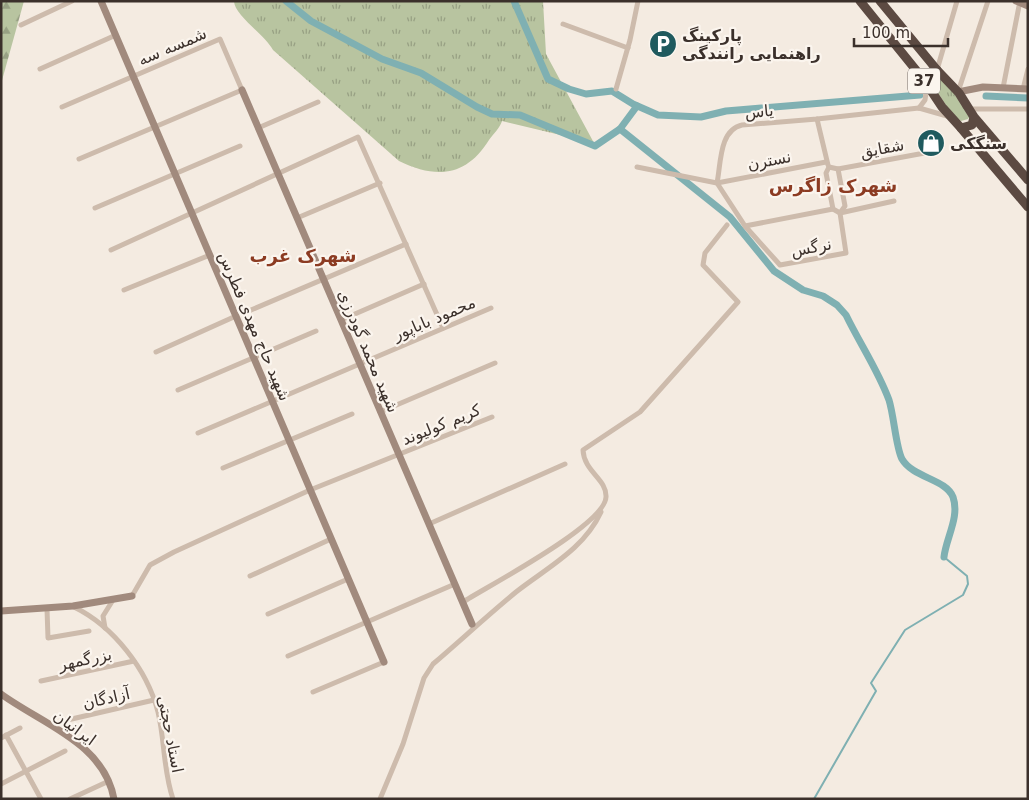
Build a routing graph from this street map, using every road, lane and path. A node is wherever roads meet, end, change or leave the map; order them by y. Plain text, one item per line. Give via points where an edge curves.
1 (72, 1) edge
2 (101, 1) edge
3 (638, 1) edge
4 (860, 1) edge
5 (880, 1) edge
6 (957, 1) edge
7 (988, 1) edge
8 (1019, 2) edge
9 (1028, 6) edge
10 (563, 24) dead end
11 (21, 25) dead end
12 (116, 35) junction
13 (628, 48) junction
14 (40, 69) dead end
15 (1028, 69) edge
16 (937, 70) junction
17 (133, 76) junction
18 (925, 83) junction
19 (1003, 88) junction
20 (616, 89) dead end
21 (1025, 89) edge
22 (242, 90) junction
23 (958, 92) junction
24 (318, 102) dead end
25 (62, 107) dead end
26 (919, 108) junction
27 (1028, 109) edge
28 (972, 113) junction
29 (952, 117) junction
30 (817, 119) junction
31 (155, 127) junction
32 (258, 128) junction
33 (961, 128) junction
34 (240, 146) dead end
35 (930, 152) dead end
36 (79, 159) dead end
37 (828, 165) junction
38 (637, 167) dead end
39 (838, 169) junction
40 (175, 173) junction
41 (278, 174) junction
42 (1028, 180) edge
43 (380, 183) junction
44 (717, 183) junction
45 (894, 201) dead end
46 (1028, 207) edge
47 (95, 208) dead end
48 (832, 209) junction
49 (192, 213) junction
50 (840, 213) junction
51 (297, 218) junction
52 (728, 225) dead end
53 (745, 226) junction
54 (406, 244) junction
55 (110, 250) dead end
56 (210, 255) junction
57 (324, 280) junction
58 (424, 284) junction
59 (124, 290) dead end
60 (491, 308) dead end
61 (251, 310) dead end
62 (236, 316) junction
63 (341, 320) junction
64 (443, 328) junction
65 (316, 331) dead end
66 (156, 352) dead end
67 (253, 356) junction
68 (495, 363) dead end
69 (360, 364) junction
70 (178, 390) dead end
71 (272, 401) junction
72 (380, 412) junction
73 (352, 414) dead end
74 (492, 417) dead end
75 (198, 433) dead end
76 (290, 441) junction
77 (399, 454) junction
78 (565, 464) dead end
79 (223, 468) dead end
80 (310, 490) junction
81 (602, 511) junction
82 (429, 524) junction
83 (331, 539) junction
84 (250, 576) dead end
85 (348, 579) junction
86 (455, 584) junction
87 (132, 596) joint
88 (113, 600) junction
89 (463, 602) junction
90 (73, 606) junction
91 (47, 609) junction
92 (1, 611) edge
93 (268, 614) dead end
94 (367, 622) junction
95 (472, 624) dead end
96 (106, 629) junction
97 (89, 631) dead end
98 (288, 656) dead end
99 (134, 661) junction
100 (384, 662) joint
101 (41, 681) dead end
102 (313, 692) dead end
103 (1, 694) edge
104 (154, 700) junction
105 (64, 720) dead end
106 (20, 728) dead end
107 (4, 737) edge
108 (66, 751) dead end
109 (26, 772) junction
110 (109, 780) junction
111 (1, 784) edge
112 (41, 799) edge
113 (70, 799) edge
114 (114, 799) edge
115 (173, 799) edge
116 (380, 799) edge

1 - 11 street
2 - 12 street, شهید حاج مهدی فطرس
3 - 13 street
4 - 18 highway, 37
5 - 16 highway, 37
6 - 16 street
7 - 23 street
8 - 9 street
8 - 19 street
10 - 13 street
12 - 14 street
12 - 17 street, شهید حاج مهدی فطرس
13 - 20 street
15 - 21 street
16 - 18 highway, 37 via 927,73
16 - 23 highway, 37
17 - 22 street, شمسه سه via 220,39
17 - 25 street, شمسه سه
17 - 31 street, شهید حاج مهدی فطرس
18 - 26 street via 925,100
18 - 29 highway, 37
19 - 21 street
19 - 23 street via 983,87
22 - 31 street
22 - 32 street, شهید محمد گودرزی
23 - 28 highway, 37
24 - 32 street
26 - 29 street, یاس
26 - 30 street, یاس
27 - 28 street
28 - 33 highway via 972,125
28 - 42 highway, 37
29 - 33 highway, 37
30 - 37 street
30 - 44 street, یاس via 736,126 725,138
31 - 36 street
31 - 40 street, شهید حاج مهدی فطرس
32 - 41 street, شهید محمد گودرزی
33 - 46 highway, 37
34 - 40 street
35 - 39 street, شقایق
37 - 39 street
37 - 44 street, نسترن
37 - 48 street via 826,173
38 - 44 street
39 - 50 street via 845,206
40 - 47 street
40 - 49 street, شهید حاج مهدی فطرس
41 - 43 street via 358,137
41 - 49 street
41 - 51 street, شهید محمد گودرزی
43 - 51 street
43 - 54 street
44 - 53 street
45 - 50 street
48 - 50 street
48 - 53 street
49 - 55 street
49 - 56 street, شهید حاج مهدی فطرس
50 - 53 street, نرگس via 846,253 780,265
51 - 57 street, شهید محمد گودرزی
52 - 81 street via 705,253 703,265 738,302 640,412 583,450 583,461 603,485 606,497
54 - 57 street
54 - 58 street
56 - 59 street
56 - 62 street, شهید حاج مهدی فطرس
57 - 61 street
57 - 63 street, شهید محمد گودرزی
58 - 63 street
58 - 64 street
60 - 64 street, محمود باباپور
62 - 66 street
62 - 67 street, شهید حاج مهدی فطرس
63 - 69 street, شهید محمد گودرزی
64 - 69 street, محمود باباپور
65 - 67 street
67 - 70 street
67 - 71 street, شهید حاج مهدی فطرس
68 - 72 street
69 - 71 street, محمود باباپور
69 - 72 street, شهید محمد گودرزی
71 - 75 street, محمود باباپور
71 - 76 street, شهید حاج مهدی فطرس
72 - 77 street, شهید محمد گودرزی
73 - 76 street
74 - 77 street, کریم کولیوند
76 - 79 street
76 - 80 street, شهید حاج مهدی فطرس
77 - 80 street, کریم کولیوند
77 - 82 street, شهید محمد گودرزی
78 - 82 street
80 - 83 street, شهید حاج مهدی فطرس
80 - 87 street, کریم کولیوند via 229,525 150,565
81 - 89 street via 542,557
81 - 116 street via 594,528 580,544 516,592 433,664 424,678 404,744
82 - 86 street, شهید محمد گودرزی
83 - 84 street
83 - 85 street, شهید حاج مهدی فطرس
85 - 93 street
85 - 94 street, شهید حاج مهدی فطرس
86 - 89 street, شهید محمد گودرزی
86 - 94 street
87 - 88 street
88 - 90 street
88 - 96 street via 103,616
89 - 95 street, شهید محمد گودرزی
90 - 91 street
90 - 96 street, استاد حجتی
91 - 92 street
91 - 97 street via 48,638
94 - 98 street
94 - 100 street, شهید حاج مهدی فطرس
96 - 99 street, استاد حجتی
99 - 101 street, بزرگمهر
99 - 104 street, استاد حجتی
100 - 102 street
103 - 110 street, ایرانیان via 80,745 95,758
104 - 105 street, آزادگان
104 - 115 street, استاد حجتی via 164,768
106 - 107 street
107 - 109 street
108 - 109 street
109 - 111 street
109 - 112 street
110 - 113 street
110 - 114 street, ایرانیان

